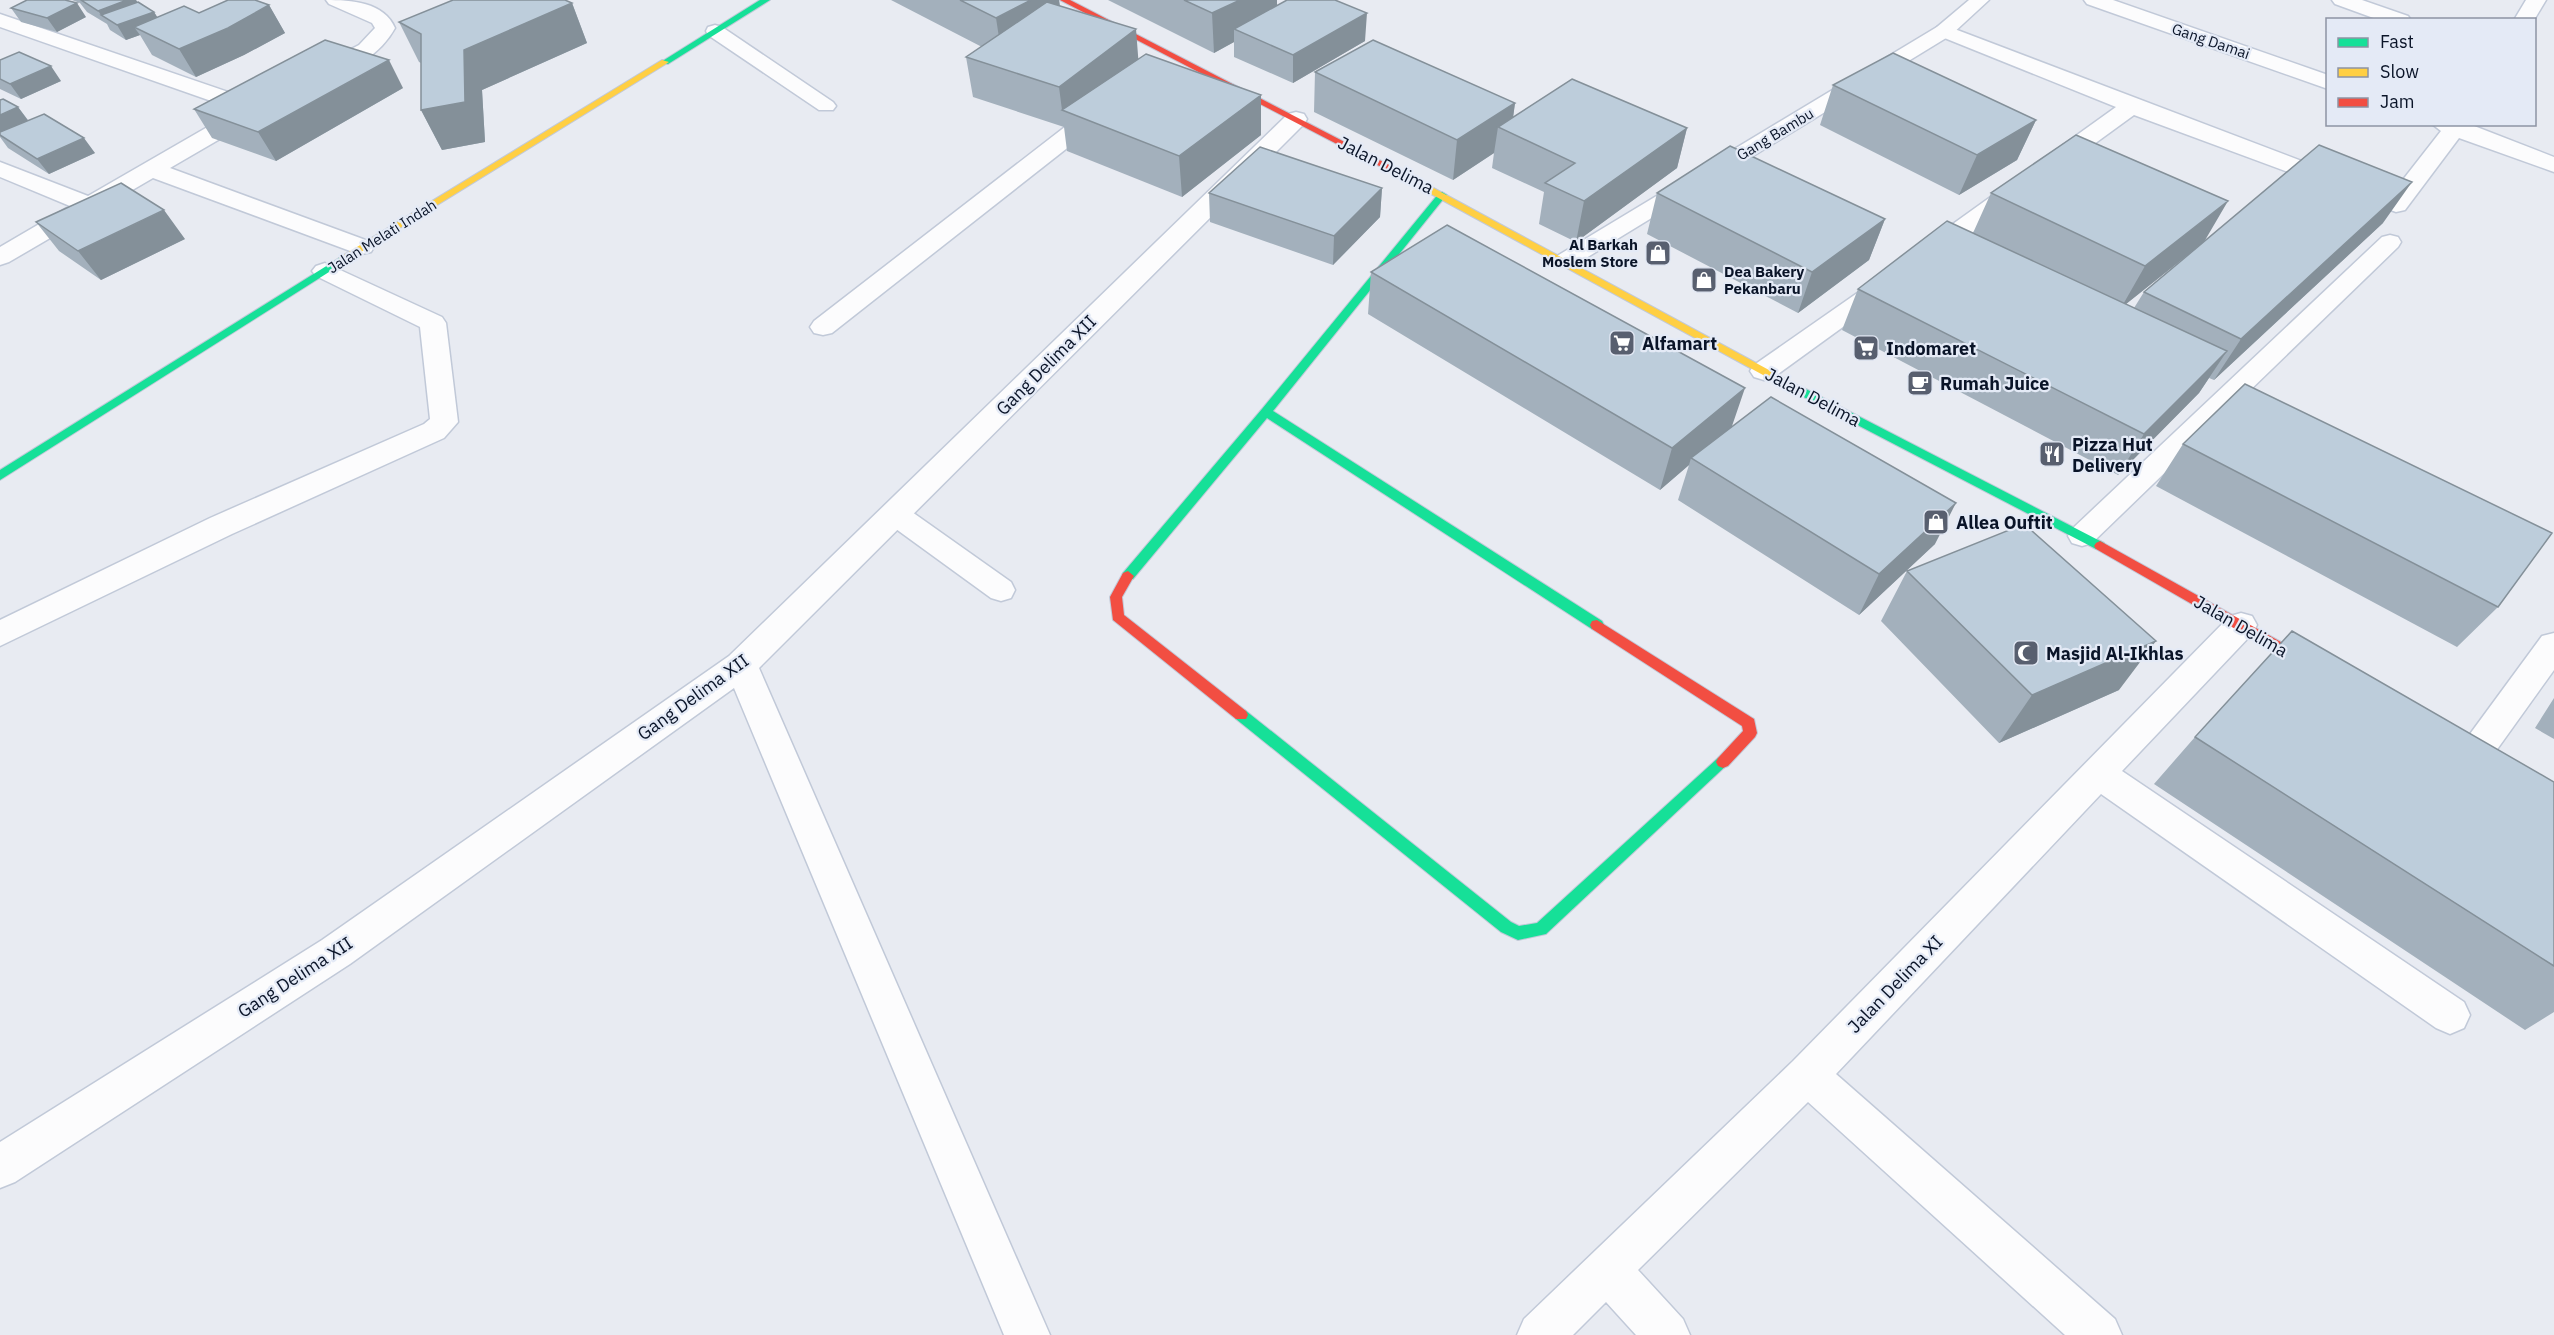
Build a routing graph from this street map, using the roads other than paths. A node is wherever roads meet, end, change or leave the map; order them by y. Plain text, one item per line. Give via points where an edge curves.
1 (336, 0) edge
2 (766, 0) edge
3 (1064, 0) edge
4 (1980, 0) edge
5 (2094, 0) edge
6 (2342, 0) edge
7 (2536, 0) edge
8 (19, 9) edge
9 (2395, 18) edge
10 (2525, 18) edge
11 (0, 20) edge
12 (1944, 30) junction
13 (715, 32) junction
14 (1170, 56) junction
15 (1152, 71) edge
16 (306, 81) edge
17 (2326, 82) edge
18 (275, 98) edge
19 (1114, 100) edge
20 (826, 106) dead end
21 (2132, 106) junction
22 (255, 110) junction
23 (1296, 119) junction
24 (2452, 126) edge
25 (2554, 165) edge
26 (0, 169) edge
27 (153, 170) junction
28 (1442, 195) junction
29 (89, 205) junction
30 (2390, 242) edge
31 (362, 248) junction
32 (0, 256) edge
33 (1565, 261) junction
34 (325, 271) junction
35 (824, 327) dead end
36 (1764, 371) junction
37 (1266, 412) junction
38 (0, 476) edge
39 (895, 514) junction
40 (2082, 536) junction
41 (1001, 590) dead end
42 (2241, 625) junction
43 (0, 634) edge
44 (2554, 645) edge
45 (741, 665) junction
46 (2331, 677) edge
47 (2471, 759) edge
48 (2098, 773) junction
49 (2450, 1015) dead end
50 (1807, 1075) junction
51 (0, 1167) edge
52 (1607, 1269) junction
53 (1028, 1335) edge
54 (1540, 1335) edge
55 (1667, 1335) edge
56 (2099, 1335) edge

1 - 16 street via 381,19 385,28 382,37 369,48
2 - 13 main road, Jalan Melati Indah
3 - 14 main road, Jalan Delima
4 - 12 lane, Gang Bambu
5 - 17 street, Gang Damai
6 - 9 street
7 - 10 street
8 - 11 street
11 - 22 street
12 - 21 street
12 - 33 lane, Gang Bambu
13 - 20 lane
13 - 31 main road, Jalan Melati Indah
14 - 15 street
14 - 23 main road, Jalan Delima
18 - 22 street
19 - 35 street
21 - 24 street via 2396,205
21 - 36 street
22 - 27 street
23 - 28 main road, Jalan Delima
23 - 39 street, Gang Delima XII
24 - 25 street
26 - 29 street
27 - 29 street
27 - 31 street
28 - 33 main road, Jalan Delima
28 - 37 main road
29 - 32 street
30 - 40 lane
31 - 34 main road, Jalan Melati Indah
33 - 36 main road, Jalan Delima
34 - 38 main road, Jalan Melati Indah
34 - 43 street via 433,323 444,422 434,431 221,526
36 - 40 main road, Jalan Delima
37 - 37 main road via 1129,574 1116,597 1118,617 1506,927 1518,933 1540,929 1743,744 1750,733 1749,723
39 - 41 lane
39 - 45 street, Gang Delima XII
40 - 42 main road, Jalan Delima
42 - 46 main road, Jalan Delima
42 - 48 street, Jalan Delima XI
44 - 47 street
45 - 51 street, Gang Delima XII via 336,952
45 - 53 street
48 - 49 street
48 - 50 street, Jalan Delima XI
50 - 52 street, Jalan Delima XI
50 - 56 street
52 - 54 street, Jalan Delima XI
52 - 55 street

